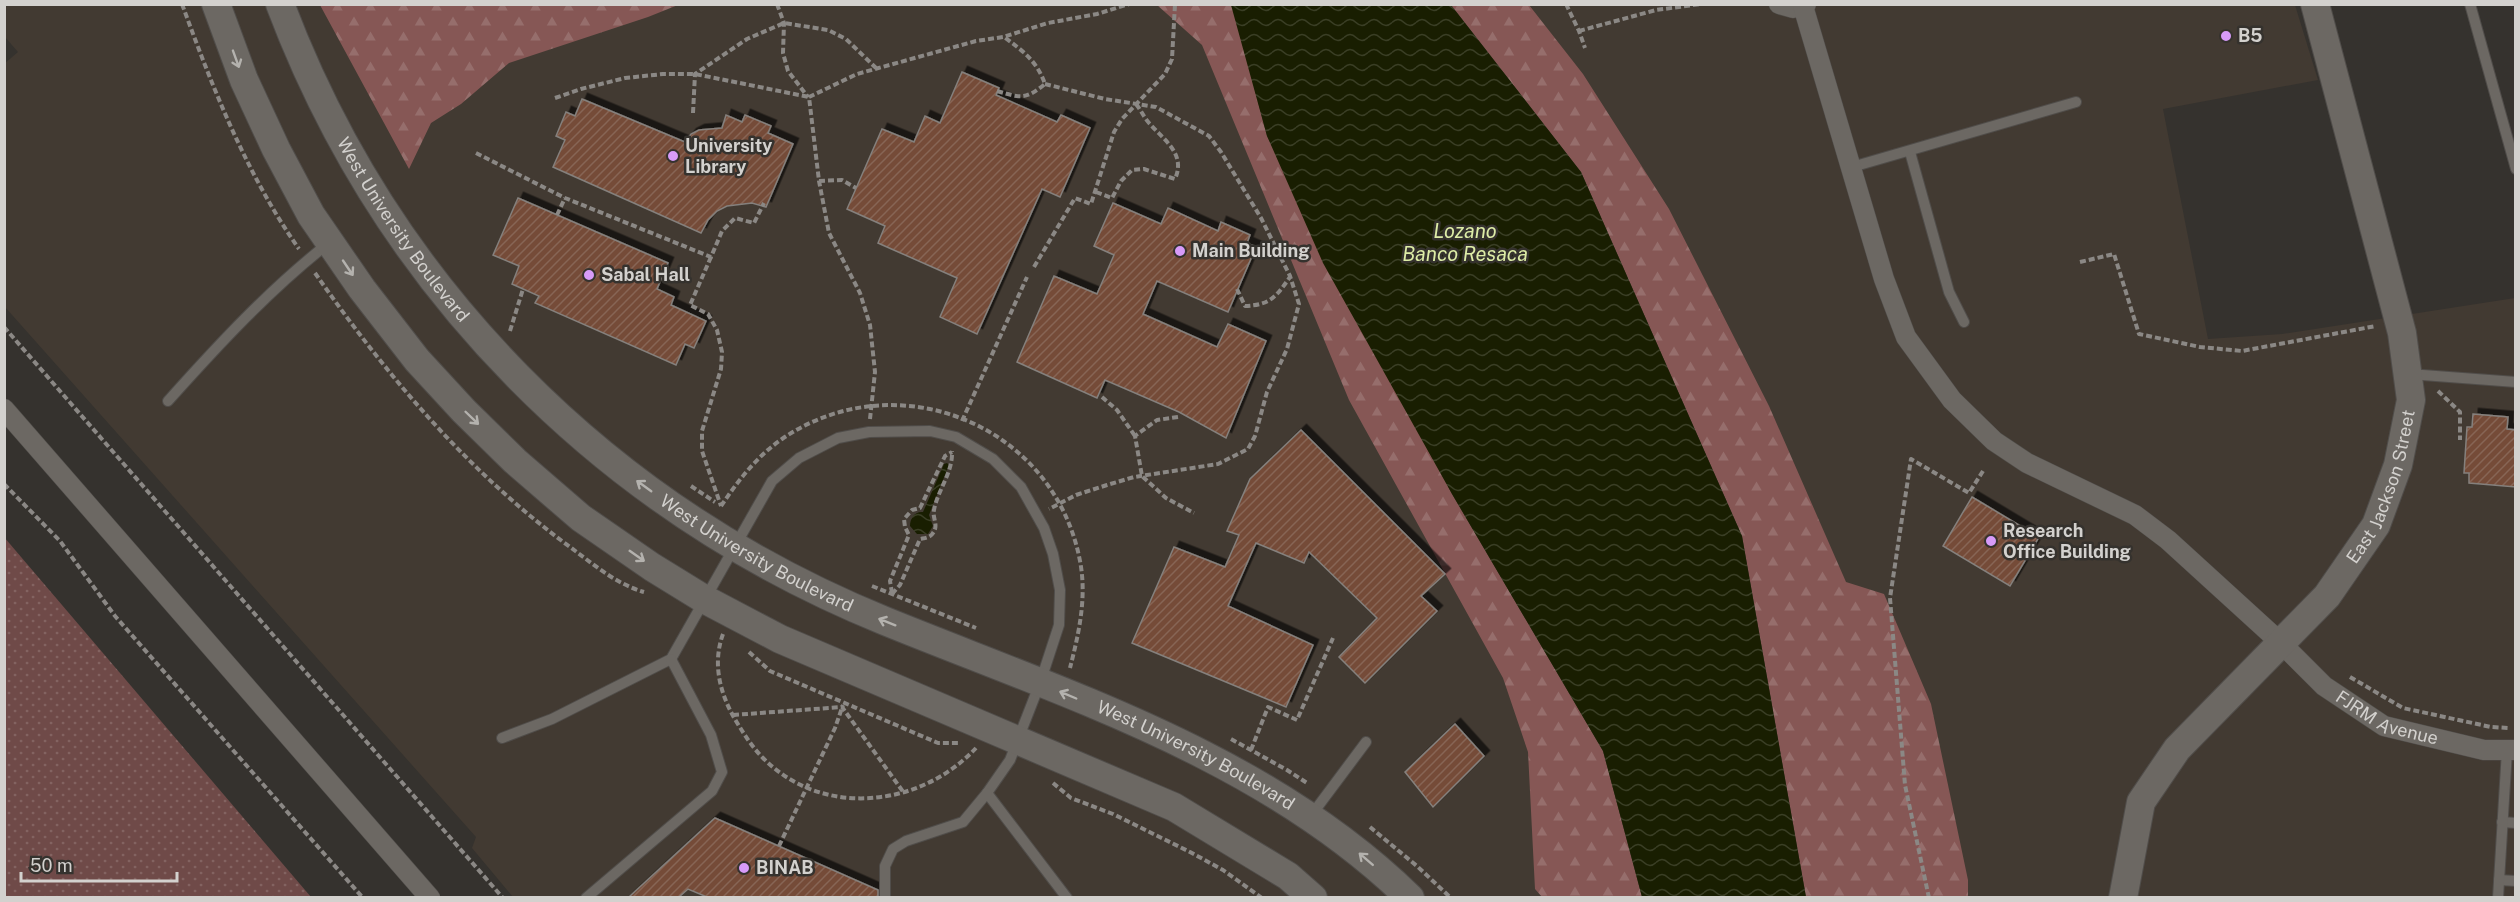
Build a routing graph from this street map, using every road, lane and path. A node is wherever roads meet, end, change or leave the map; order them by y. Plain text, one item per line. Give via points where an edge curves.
1 (182, 4) edge
2 (216, 4) edge
3 (280, 4) edge
4 (777, 4) edge
5 (1129, 4) edge
6 (1175, 4) edge
7 (1566, 4) edge
8 (1701, 4) edge
9 (1779, 4) edge
10 (2315, 4) edge
11 (2470, 4) edge
12 (1804, 5) edge
13 (784, 23) junction
14 (1579, 31) junction
15 (1003, 37) junction
16 (1585, 48) dead end
17 (877, 68) junction
18 (695, 74) junction
19 (1044, 84) junction
20 (997, 91) dead end
21 (809, 97) junction
22 (555, 98) dead end
23 (2076, 102) dead end
24 (1136, 103) junction
25 (693, 113) dead end
26 (1910, 152) junction
27 (476, 153) dead end
28 (1852, 167) junction
29 (2516, 169) edge
30 (819, 182) junction
31 (856, 188) dead end
32 (1096, 192) junction
33 (565, 198) junction
34 (764, 203) dead end
35 (557, 214) dead end
36 (330, 242) junction
37 (711, 257) junction
38 (307, 261) junction
39 (2080, 262) dead end
40 (1034, 267) dead end
41 (1290, 276) junction
42 (1028, 277) dead end
43 (523, 289) dead end
44 (1237, 289) dead end
45 (1964, 322) dead end
46 (503, 324) dead end
47 (2383, 325) dead end
48 (4, 327) edge
49 (510, 332) junction
50 (517, 339) dead end
51 (2409, 374) junction
52 (2516, 382) edge
53 (1102, 397) dead end
54 (168, 401) dead end
55 (871, 406) junction
56 (4, 409) edge
57 (1178, 417) dead end
58 (963, 419) junction
59 (869, 432) junction
60 (1135, 436) junction
61 (957, 437) junction
62 (952, 452) junction
63 (1983, 471) dead end
64 (1142, 476) junction
65 (683, 481) dead end
66 (4, 484) edge
67 (1062, 504) junction
68 (721, 506) junction
69 (1038, 513) junction
70 (1194, 513) dead end
71 (748, 523) junction
72 (734, 548) junction
73 (864, 582) dead end
74 (892, 594) junction
75 (653, 595) dead end
76 (699, 608) junction
77 (979, 630) dead end
78 (723, 633) junction
79 (729, 636) dead end
80 (1333, 638) dead end
81 (2281, 643) junction
82 (744, 648) dead end
83 (670, 659) junction
84 (1070, 668) junction
85 (1044, 671) junction
86 (1080, 673) dead end
87 (2347, 675) dead end
88 (843, 705) junction
89 (733, 715) junction
90 (2516, 728) edge
91 (1226, 737) dead end
92 (502, 738) dead end
93 (1018, 740) junction
94 (1365, 742) dead end
95 (960, 743) dead end
96 (971, 743) dead end
97 (1251, 750) junction
98 (2511, 750) edge
99 (1045, 777) dead end
100 (808, 786) junction
101 (904, 793) junction
102 (987, 793) junction
103 (1318, 806) junction
104 (1362, 822) dead end
105 (2502, 822) junction
106 (2516, 823) edge
107 (779, 846) dead end
108 (2499, 880) junction
109 (2516, 881) edge
110 (363, 897) edge
111 (430, 897) edge
112 (503, 897) edge
113 (586, 897) edge
114 (885, 897) edge
115 (1067, 897) edge
116 (1262, 897) edge
117 (1313, 897) edge
118 (1410, 897) edge
119 (1451, 897) edge
120 (1929, 897) edge
121 (2123, 897) edge
122 (2498, 897) edge

1 - 38 path via 218,101 264,192
2 -> 36 main road via 244,80 276,149
72 -> 3 main road, West University Boulevard via 590,444 524,383 449,301 361,174 306,68
4 - 13 path
5 - 15 path
6 - 24 path via 1172,59 1165,74
7 - 14 path
8 - 14 path via 1656,10
9 - 12 street via 1793,8
10 - 51 main road, East Jackson Street via 2400,322
11 - 29 lane
12 - 28 street, FJRM Avenue
13 - 17 path via 828,30 846,39
13 - 18 path via 747,39
13 - 21 path via 783,53 788,71
14 - 16 path
15 - 17 path
15 - 19 path via 1029,56 1039,68
17 - 21 path
18 - 21 path
18 - 22 path via 625,78
18 - 25 path
19 - 20 path via 1020,98
19 - 24 path
21 - 30 path
23 - 26 lane
24 - 32 path via 1114,132
24 - 32 path via 1176,155 1179,168 1175,179 1144,169 1132,170 1112,198
24 - 41 path via 1156,107 1209,136 1261,218
26 - 28 lane
26 - 45 lane via 1949,292
27 - 33 path
28 - 81 street, FJRM Avenue via 1884,279 1906,337 1952,400 1994,441 2027,463 2135,515
30 - 31 path via 842,180
30 - 55 path via 829,233 860,293 870,325 875,372
32 - 40 path via 1091,204 1074,198
33 - 35 path
33 - 37 path
34 - 37 path via 754,223 735,218 722,231
36 - 38 lane
36 -> 76 main road via 417,360 464,411 581,518 652,567
37 - 68 path via 690,305 708,314 722,352 721,369 702,431 702,451
38 - 54 lane via 284,279
38 - 75 path via 393,379 489,479 555,536 614,579
39 - 47 path via 2114,254 2139,334 2200,347 2242,351
41 - 44 path via 1278,294 1262,305 1245,306
41 - 64 path via 1299,304 1295,323 1248,449 1218,464
42 - 58 path
43 - 49 path
46 - 49 path
48 - 112 path
49 - 50 path
51 - 52 lane
51 - 81 main road, East Jackson Street via 2411,400 2397,465 2376,525 2327,596
53 - 60 path via 1117,410
55 - 58 path via 924,408
55 - 59 path
55 - 68 path via 817,421 782,439 741,476
56 - 111 street
57 - 60 path via 1157,420
58 - 61 path
58 - 67 path via 983,426 1030,463
59 - 61 lane via 930,431
59 - 71 lane via 838,438 799,458 772,481
60 - 64 path
61 - 62 path
61 - 69 lane via 993,459 1021,487
62 - 74 path via 953,463 933,513 933,533 920,539 900,585
62 - 74 path via 945,456 920,508 904,519 909,536 890,581
63 - 120 path via 1969,493 1911,459 1890,598 1905,785
64 - 67 path via 1076,495
64 - 70 path via 1166,498
65 - 68 path
66 - 110 path via 60,541 115,616
67 - 69 path
67 - 84 path via 1080,562 1082,590 1080,628
68 - 71 path
69 - 85 lane via 1053,554 1060,590 1059,625
71 - 72 lane
72 - 76 lane
85 -> 72 main road, West University Boulevard via 805,587
73 - 74 path
74 - 77 path
76 - 78 path
76 - 83 lane
76 - 93 main road
78 - 79 path
78 - 89 path via 718,674 725,702
80 - 97 path via 1297,720 1268,708
81 - 98 street, FJRM Avenue via 2324,686 2385,726 2484,750
81 - 121 main road, East Jackson Street via 2177,749 2141,802
82 - 88 path via 770,671
83 - 92 lane via 552,719
83 - 113 lane via 711,735 722,772 712,791
84 - 85 path
84 - 86 path
85 - 93 lane
103 -> 85 main road, West University Boulevard via 1245,777
87 - 90 path via 2403,708 2491,727
88 - 89 path
88 - 95 path via 938,743
88 - 100 path
88 - 101 path
89 - 100 path via 763,759
91 - 97 path
93 - 102 lane via 1010,760
93 - 117 main road via 1174,807 1288,876
94 - 103 lane
96 - 101 path via 978,746 962,763 938,780
97 - 103 path via 1287,770
98 - 105 lane
99 - 116 path via 1071,798 1190,852
100 - 101 path via 863,799
100 - 107 path
102 - 114 lane via 963,822 892,849 885,866
102 - 115 lane
118 -> 103 main road, West University Boulevard via 1360,853
104 - 119 path
105 - 106 lane
105 - 108 lane
108 - 109 lane
108 - 122 lane

